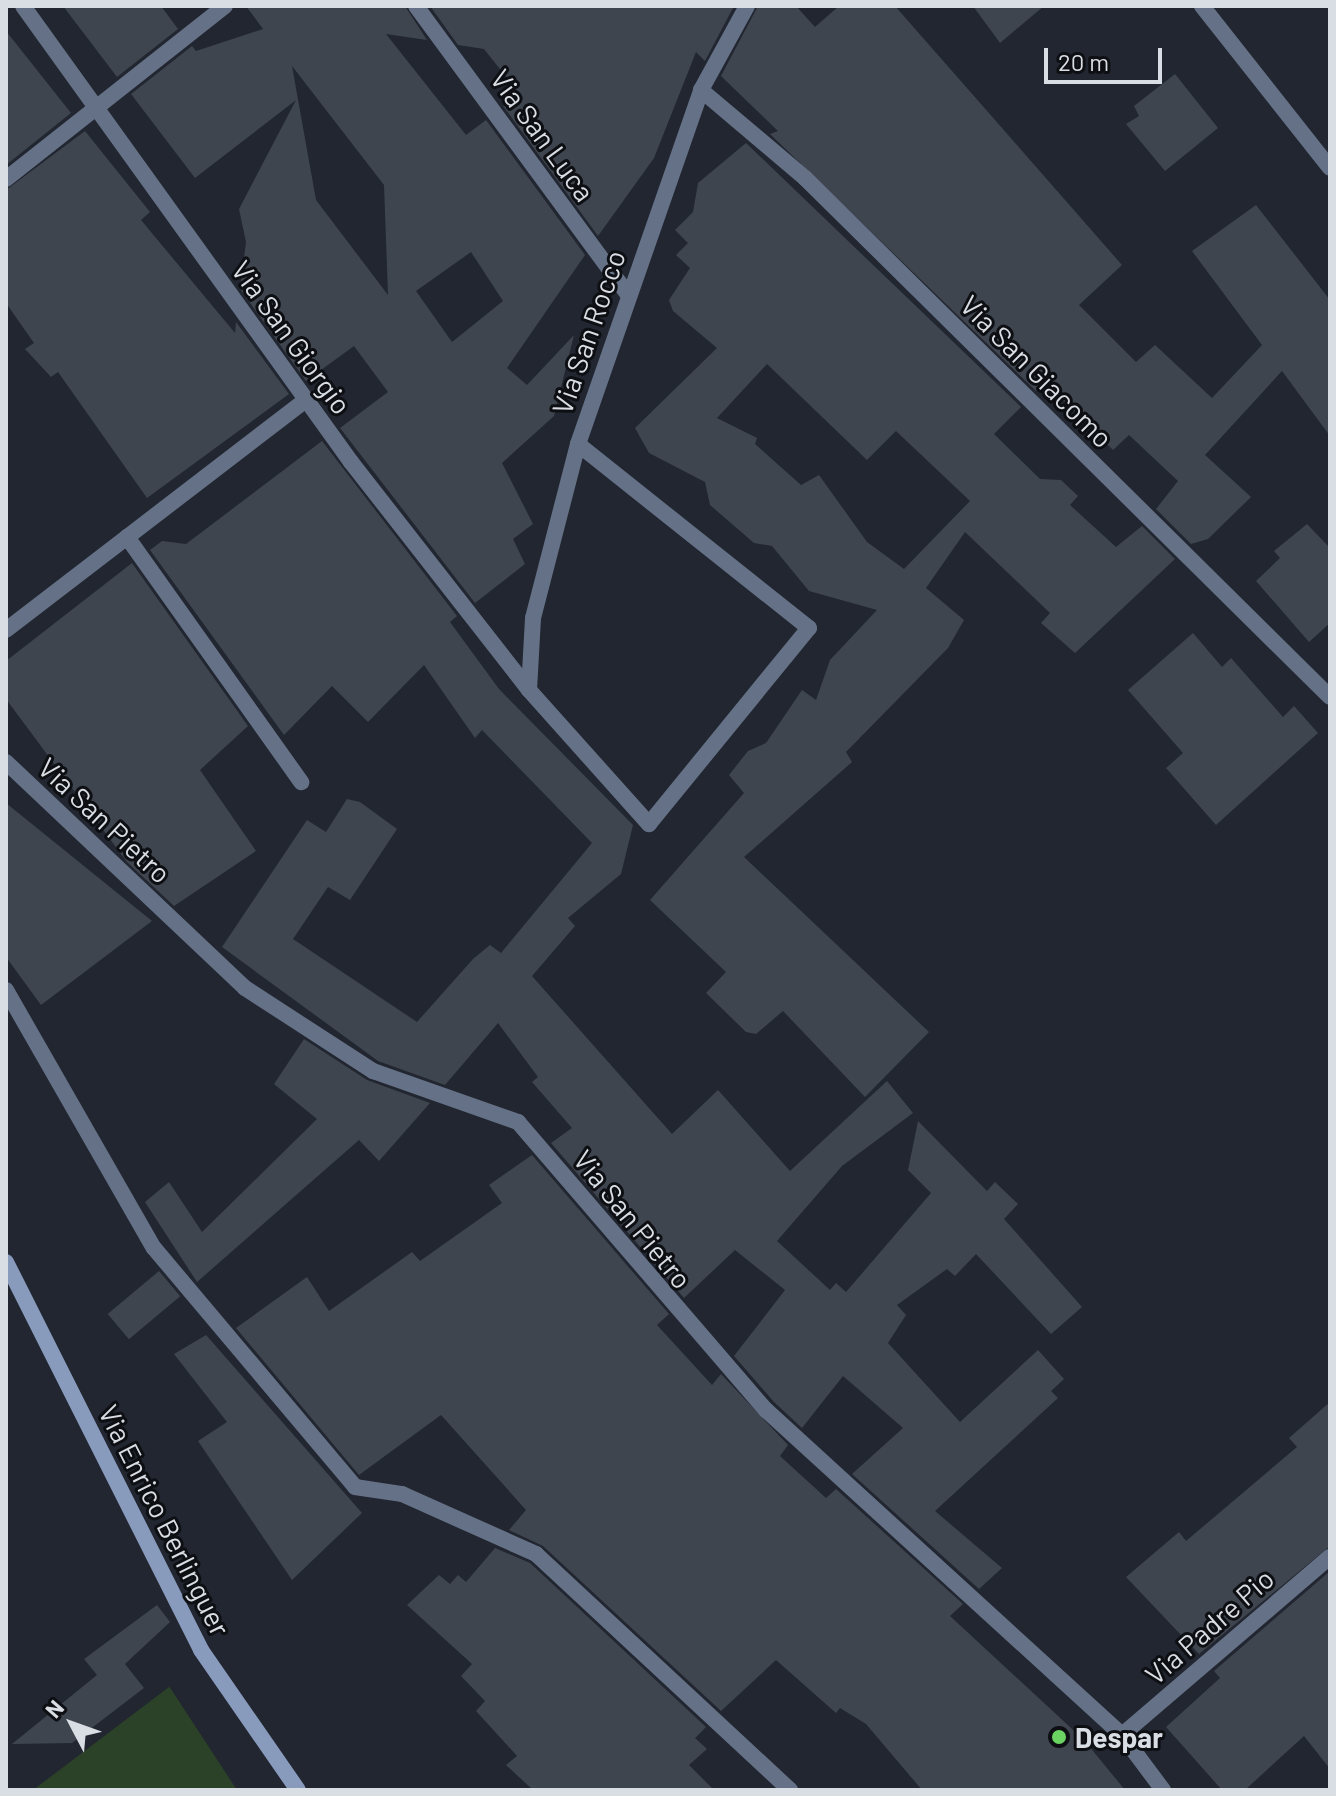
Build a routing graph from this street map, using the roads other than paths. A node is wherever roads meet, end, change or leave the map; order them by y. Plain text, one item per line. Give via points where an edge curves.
1 (23, 6) edge
2 (225, 6) edge
3 (416, 6) edge
4 (747, 6) edge
5 (1202, 6) edge
6 (701, 90) junction
7 (96, 107) junction
8 (1330, 168) edge
9 (6, 179) edge
10 (628, 295) junction
11 (304, 401) junction
12 (578, 444) junction
13 (127, 537) junction
14 (6, 630) edge
15 (529, 690) junction
16 (1330, 697) edge
17 (6, 762) edge
18 (301, 782) dead end
19 (6, 990) edge
20 (6, 1262) edge
21 (1330, 1557) edge
22 (1122, 1735) junction
23 (298, 1790) edge
24 (790, 1790) edge
25 (1163, 1790) edge

1 - 7 street, Via San Giorgio
2 - 7 street
3 - 10 street, Via San Luca
4 - 6 street, Via San Rocco
5 - 8 street
6 - 10 street, Via San Rocco
6 - 16 street, Via San Giacomo via 805,178
7 - 9 street
7 - 11 street, Via San Giorgio
10 - 12 street, Via San Rocco
11 - 13 street
11 - 15 street, Via San Giorgio
12 - 15 street, Via San Rocco via 533,618
12 - 15 street, Via San Giorgio via 809,628 649,824
13 - 14 street
13 - 18 street
17 - 22 street, Via San Pietro via 245,988 373,1071 518,1122 766,1410
19 - 24 street via 154,1248 355,1487 402,1494 536,1554
20 - 23 main road, Via Enrico Berlinguer via 201,1650
21 - 22 street, Via Padre Pio
22 - 25 street, Via San Pietro

